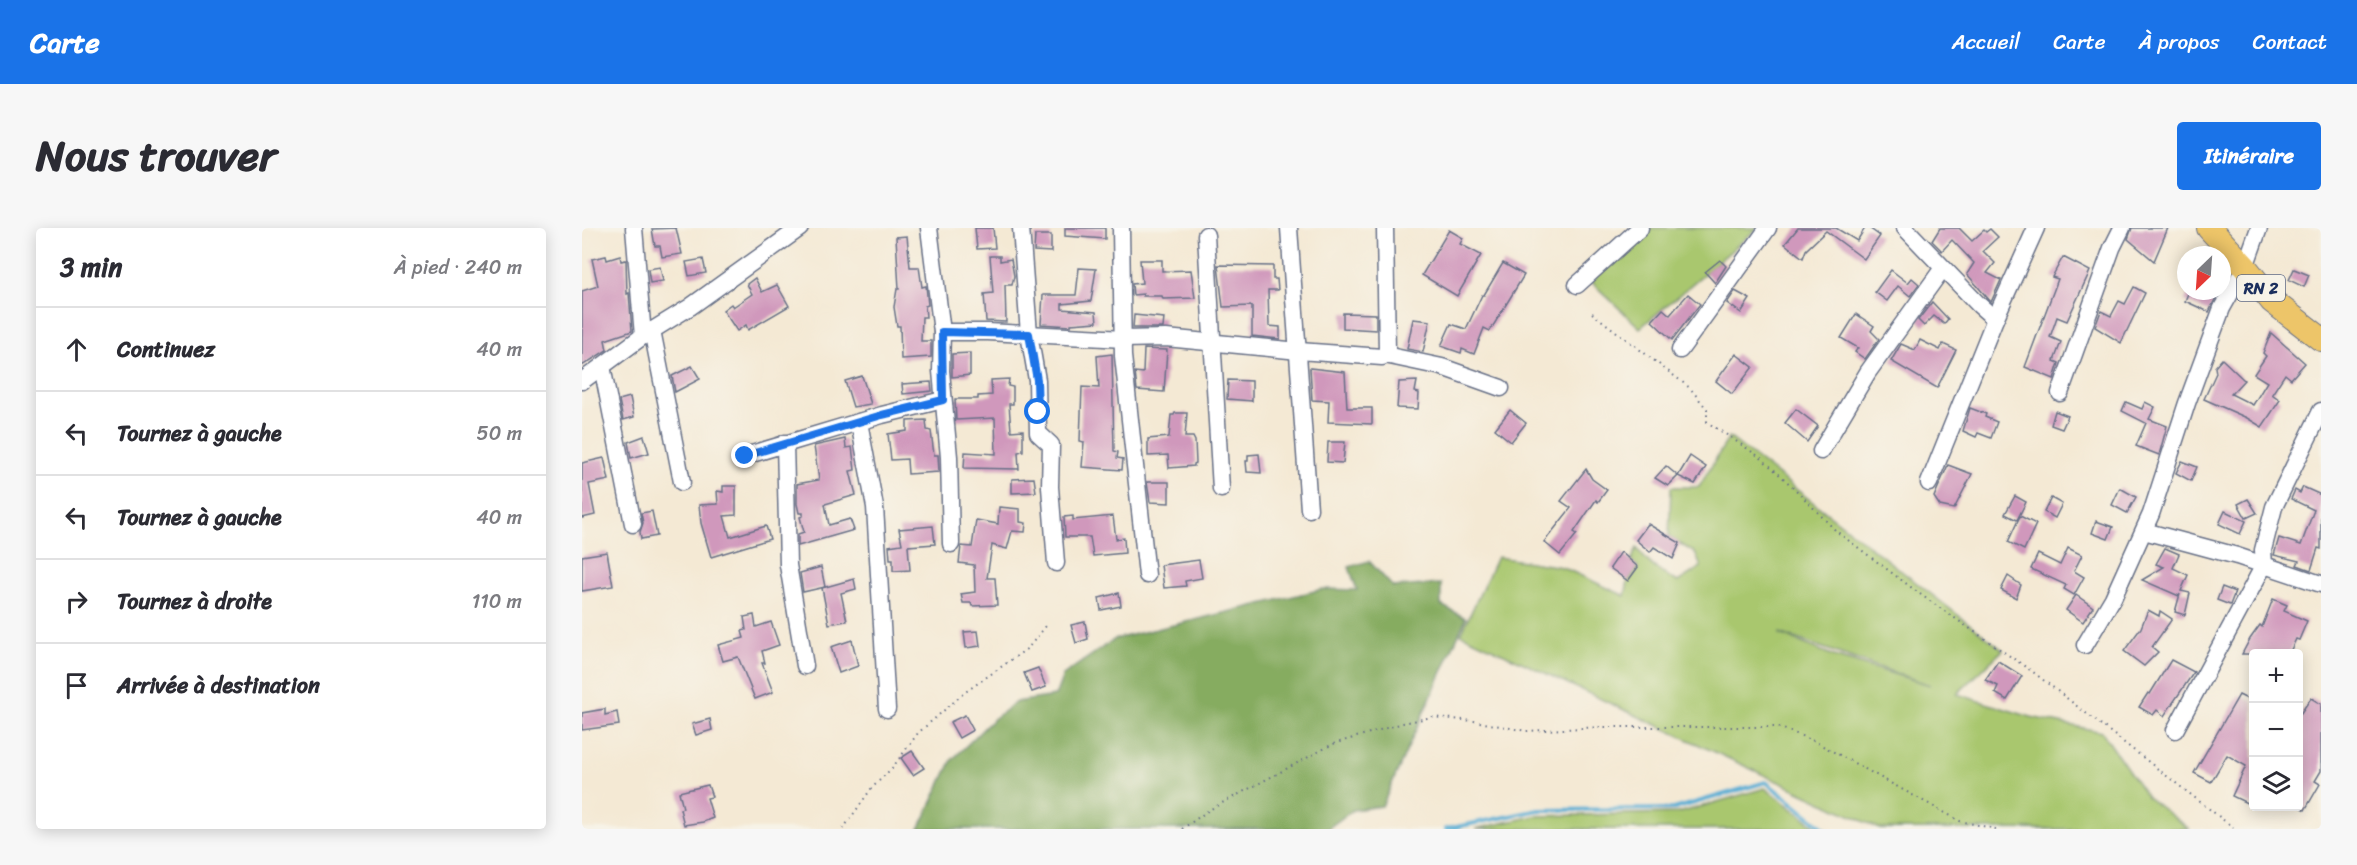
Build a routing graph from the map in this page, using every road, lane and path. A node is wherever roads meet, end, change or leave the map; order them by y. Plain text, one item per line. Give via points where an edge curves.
1 (634, 228) edge
2 (800, 228) edge
3 (929, 228) edge
4 (1021, 228) edge
5 (1121, 228) edge
6 (1289, 228) edge
7 (1385, 228) edge
8 (1640, 228) edge
9 (1768, 228) edge
10 (1905, 228) edge
11 (2036, 228) edge
12 (2122, 228) edge
13 (2209, 228) edge
14 (2259, 228) edge
15 (784, 233) edge
16 (1206, 235) dead end
17 (1943, 267) junction
18 (2245, 267) junction
19 (1577, 285) dead end
20 (1592, 313) dead end
21 (1995, 319) junction
22 (942, 332) junction
23 (647, 333) junction
24 (1029, 334) junction
25 (1124, 339) junction
26 (2321, 339) edge
27 (1210, 342) junction
28 (1680, 350) dead end
29 (1299, 351) junction
30 (1385, 355) junction
31 (602, 366) junction
32 (582, 381) edge
33 (1501, 388) dead end
34 (2060, 393) dead end
35 (943, 400) junction
36 (2321, 411) edge
37 (859, 422) junction
38 (785, 444) junction
39 (1821, 451) dead end
40 (745, 456) dead end
41 (682, 482) dead end
42 (1929, 483) dead end
43 (1221, 489) dead end
44 (1309, 509) dead end
45 (633, 524) dead end
46 (2144, 531) junction
47 (951, 544) dead end
48 (1056, 563) dead end
49 (2264, 565) junction
50 (1147, 575) dead end
51 (2321, 584) edge
52 (1046, 626) dead end
53 (2085, 645) dead end
54 (805, 666) dead end
55 (886, 709) dead end
56 (2175, 730) dead end
57 (843, 829) edge
58 (1182, 829) edge
59 (1996, 829) edge
60 (2235, 829) edge

1 - 23 street
2 - 15 street
3 - 22 street
4 - 24 street
5 - 25 street
6 - 29 street
7 - 30 street
8 - 19 street
9 - 28 street
10 - 17 street
11 - 21 street
12 - 34 street
13 - 18 highway, RN 2
14 - 18 street
15 - 23 street via 734,276
16 - 27 street
17 - 21 street
17 - 39 street via 1868,372
18 - 26 highway, RN 2 via 2272,302
18 - 46 street via 2222,308
20 - 60 path via 1690,388 1707,410 1707,422 1760,457 1836,531 2033,672
21 - 42 street
22 - 24 street
22 - 35 street
23 - 31 street
23 - 41 street
24 - 25 street
24 - 48 street via 1037,380 1038,433 1051,445
25 - 27 street
25 - 50 street
27 - 29 street
27 - 43 street
29 - 30 street
29 - 44 street
30 - 33 street via 1442,367
31 - 32 street
31 - 45 street
35 - 37 street
35 - 47 street
36 - 49 street via 2274,507 2263,549
37 - 38 street
37 - 55 street via 875,507
38 - 40 street
38 - 54 street via 788,565
46 - 49 street
46 - 53 street via 2113,598
49 - 51 street
49 - 56 street
52 - 57 path via 1028,648 964,693 918,733
58 - 59 path via 1219,804 1333,744 1432,717 1526,731 1778,727 1812,740 1960,821

